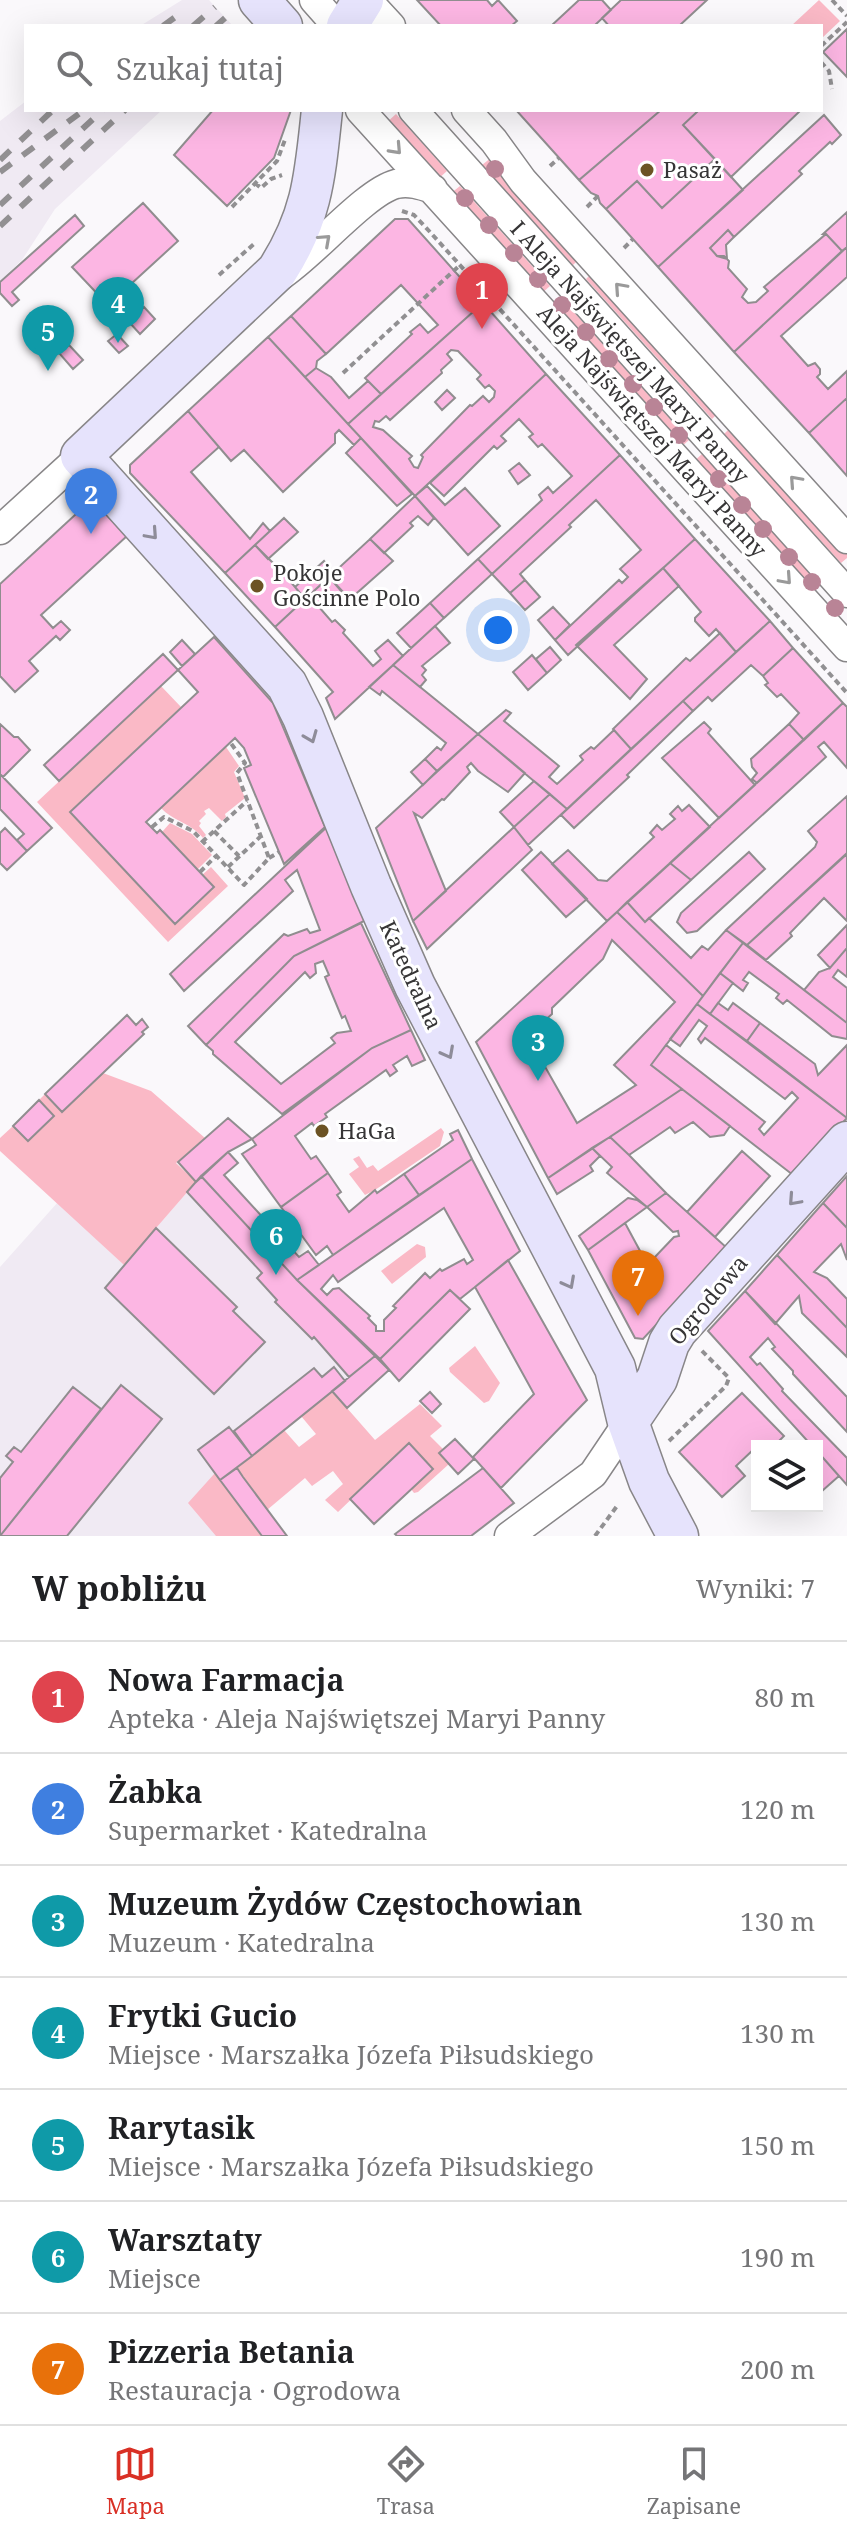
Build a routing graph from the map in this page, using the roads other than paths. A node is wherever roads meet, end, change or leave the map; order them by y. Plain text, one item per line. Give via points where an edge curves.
1 (259, 0) edge
2 (314, 0) edge
3 (365, 0) edge
4 (280, 24) edge
5 (335, 24) edge
6 (348, 24) edge
7 (389, 24) edge
8 (362, 112) edge
9 (415, 112) edge
10 (468, 112) edge
11 (305, 120) edge
12 (433, 189) junction
13 (263, 287) junction
14 (81, 456) junction
15 (0, 530) edge
16 (847, 539) edge
17 (847, 593) edge
18 (847, 647) edge
19 (847, 1142) edge
20 (628, 1422) junction
21 (656, 1464) junction
22 (593, 1474) junction
23 (509, 1536) edge
24 (678, 1536) edge

1 - 4 street
2 - 5 street
3 - 6 street
3 - 7 street
8 -> 12 street, Aleja Najświętszej Maryi Panny
9 - 17 street, I Aleja Najświętszej Maryi Panny
16 -> 10 street via 523,181
11 - 13 street via 313,182 303,223
13 -> 12 street via 297,266 377,193 396,184
12 -> 18 street, Aleja Najświętszej Maryi Panny
13 - 14 street
14 - 15 street
14 -> 20 street, Katedralna via 287,685 415,986 615,1368
19 -> 20 street, Ogrodowa via 677,1330 660,1373
20 - 21 street, Katedralna
20 - 22 street, Ogrodowa
21 - 22 street
21 - 24 street, Katedralna
22 - 23 street, Ogrodowa

